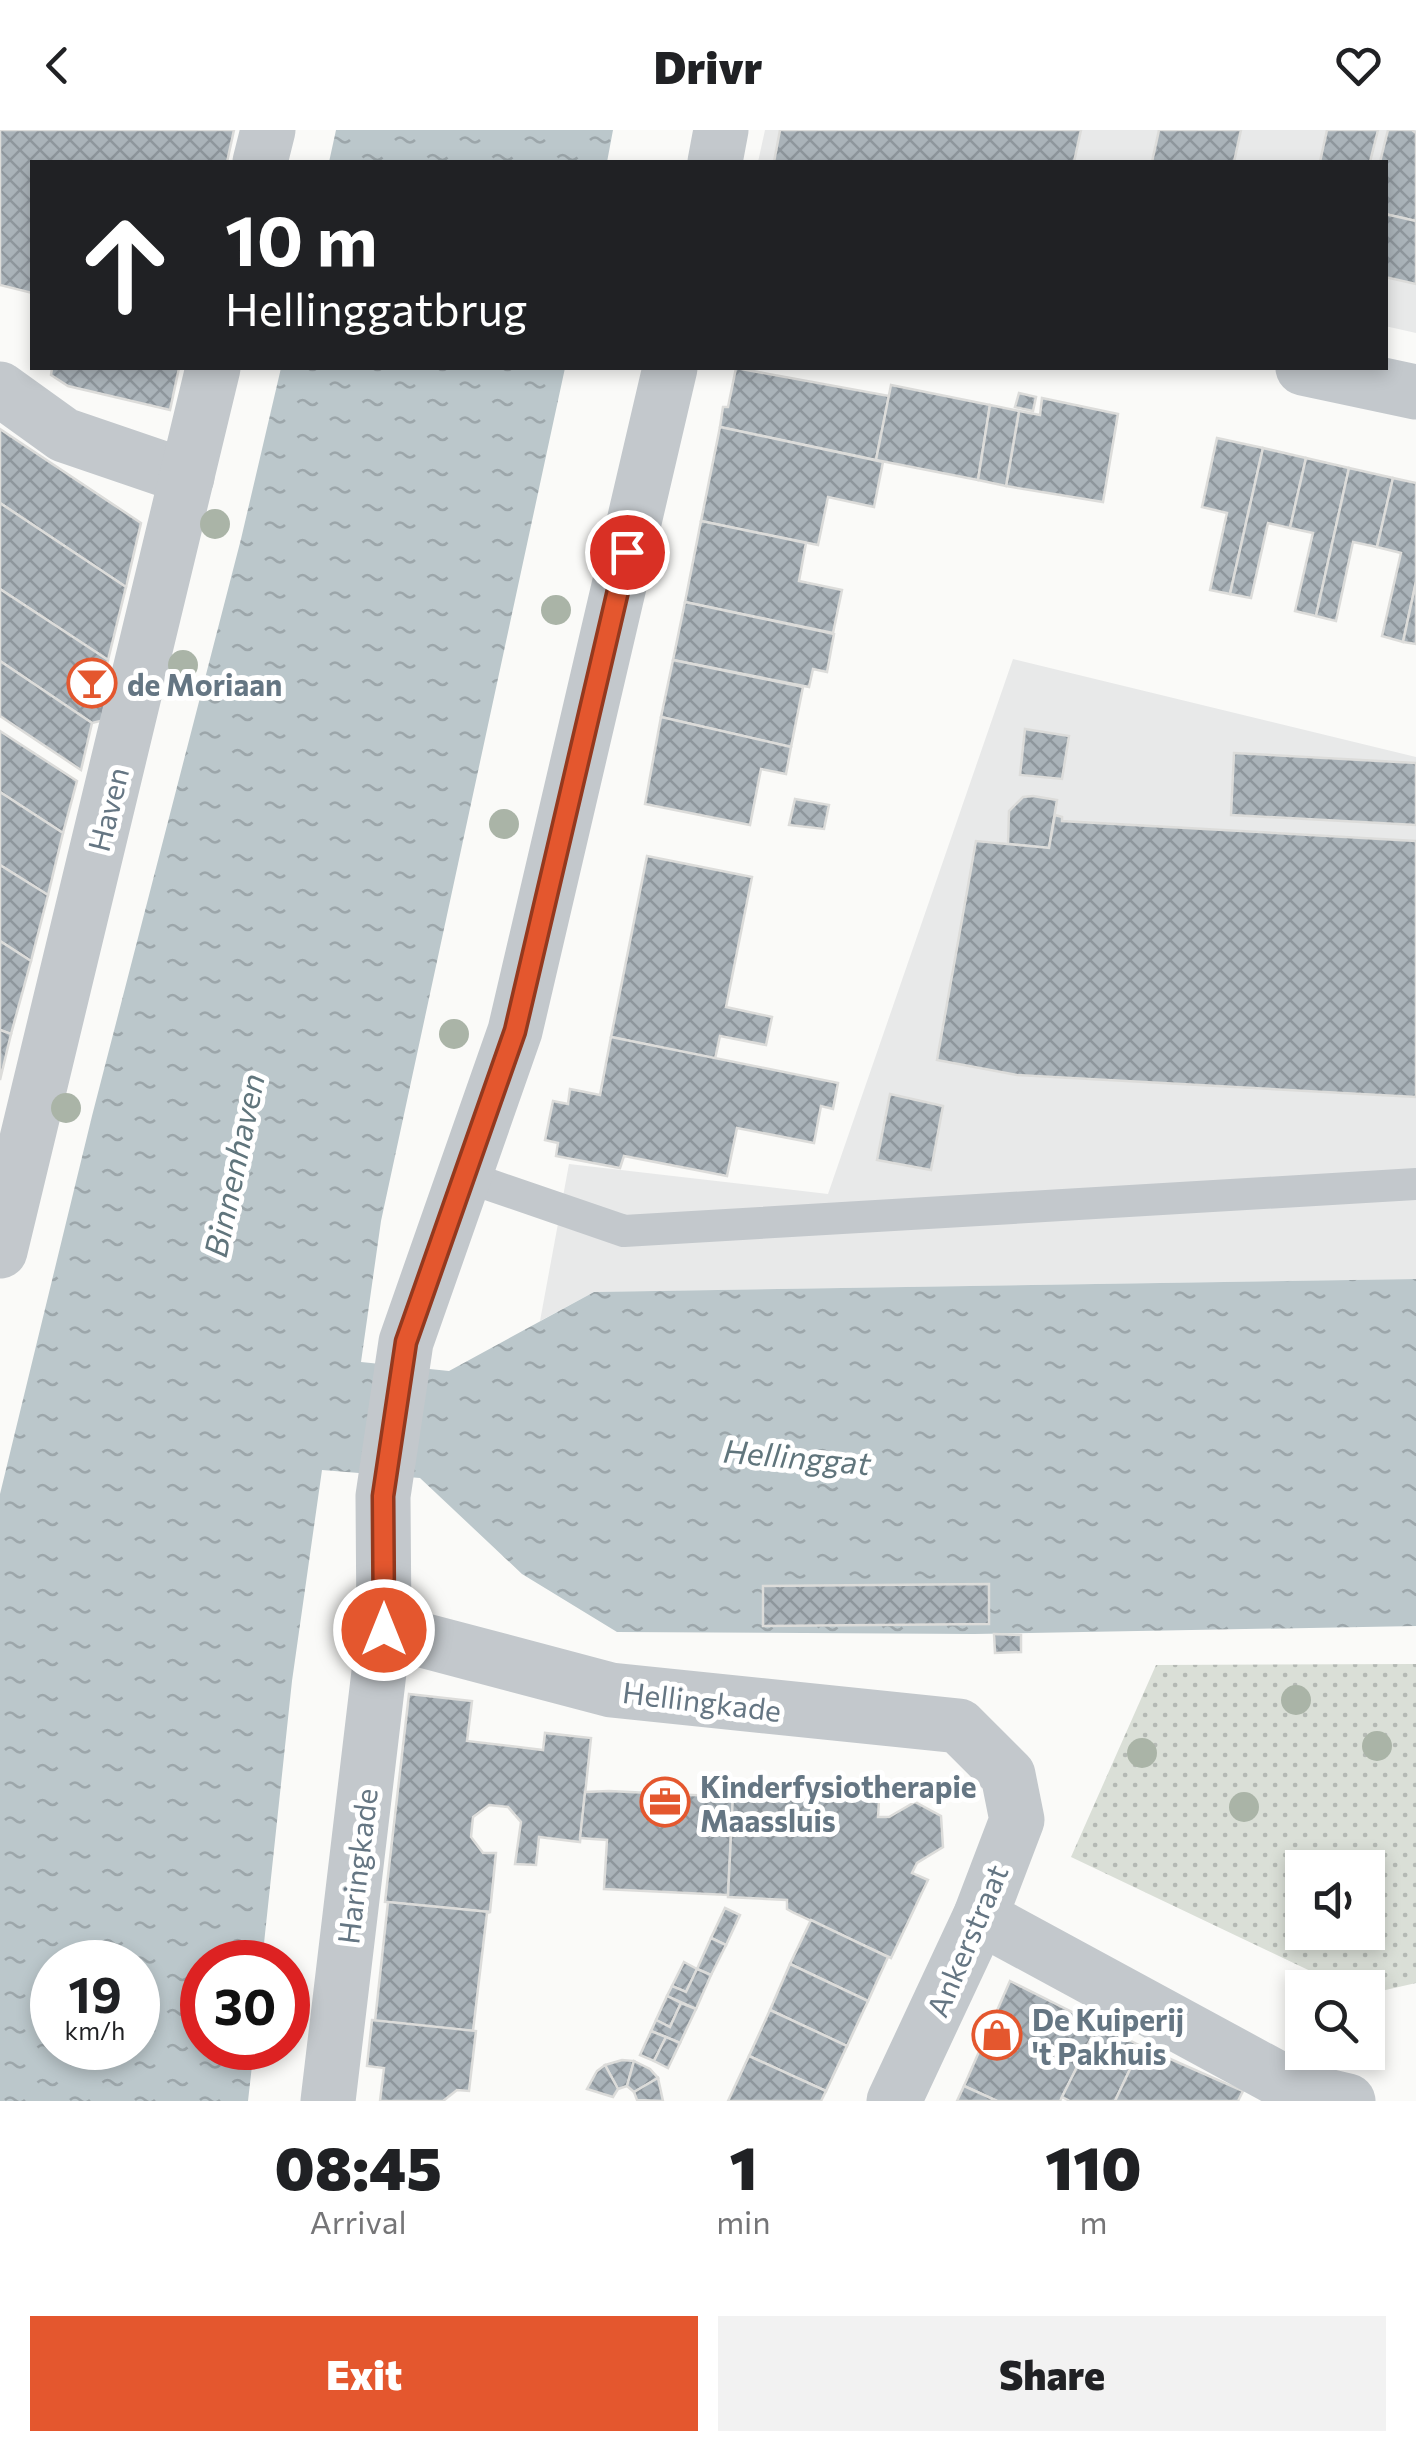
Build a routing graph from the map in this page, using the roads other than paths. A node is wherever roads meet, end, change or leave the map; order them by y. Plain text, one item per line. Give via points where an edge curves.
1 (268, 130) edge
2 (721, 130) edge
3 (260, 160) edge
4 (715, 160) edge
5 (213, 370) edge
6 (670, 370) edge
7 (1313, 370) edge
8 (0, 389) edge
9 (1416, 392) edge
10 (187, 478) junction
11 (464, 1176) junction
12 (1416, 1184) edge
13 (0, 1251) edge
14 (384, 1630) junction
15 (1008, 1775) joint
16 (980, 1917) junction
17 (1312, 2097) edge
18 (328, 2101) edge
19 (894, 2101) edge

1 - 3 street
2 - 4 street
5 - 10 street, Haven
6 - 11 street, Haringkade via 515,1031
7 - 9 street
8 - 10 street via 64,435
10 - 13 street, Haven
11 - 12 lane via 624,1231
11 - 14 street, Haringkade via 406,1342 383,1496
14 - 15 street, Hellingkade via 611,1690 959,1726
14 - 18 street, Haringkade
15 - 16 street, Ankerstraat via 1016,1820
16 - 17 street
16 - 19 street, Ankerstraat

